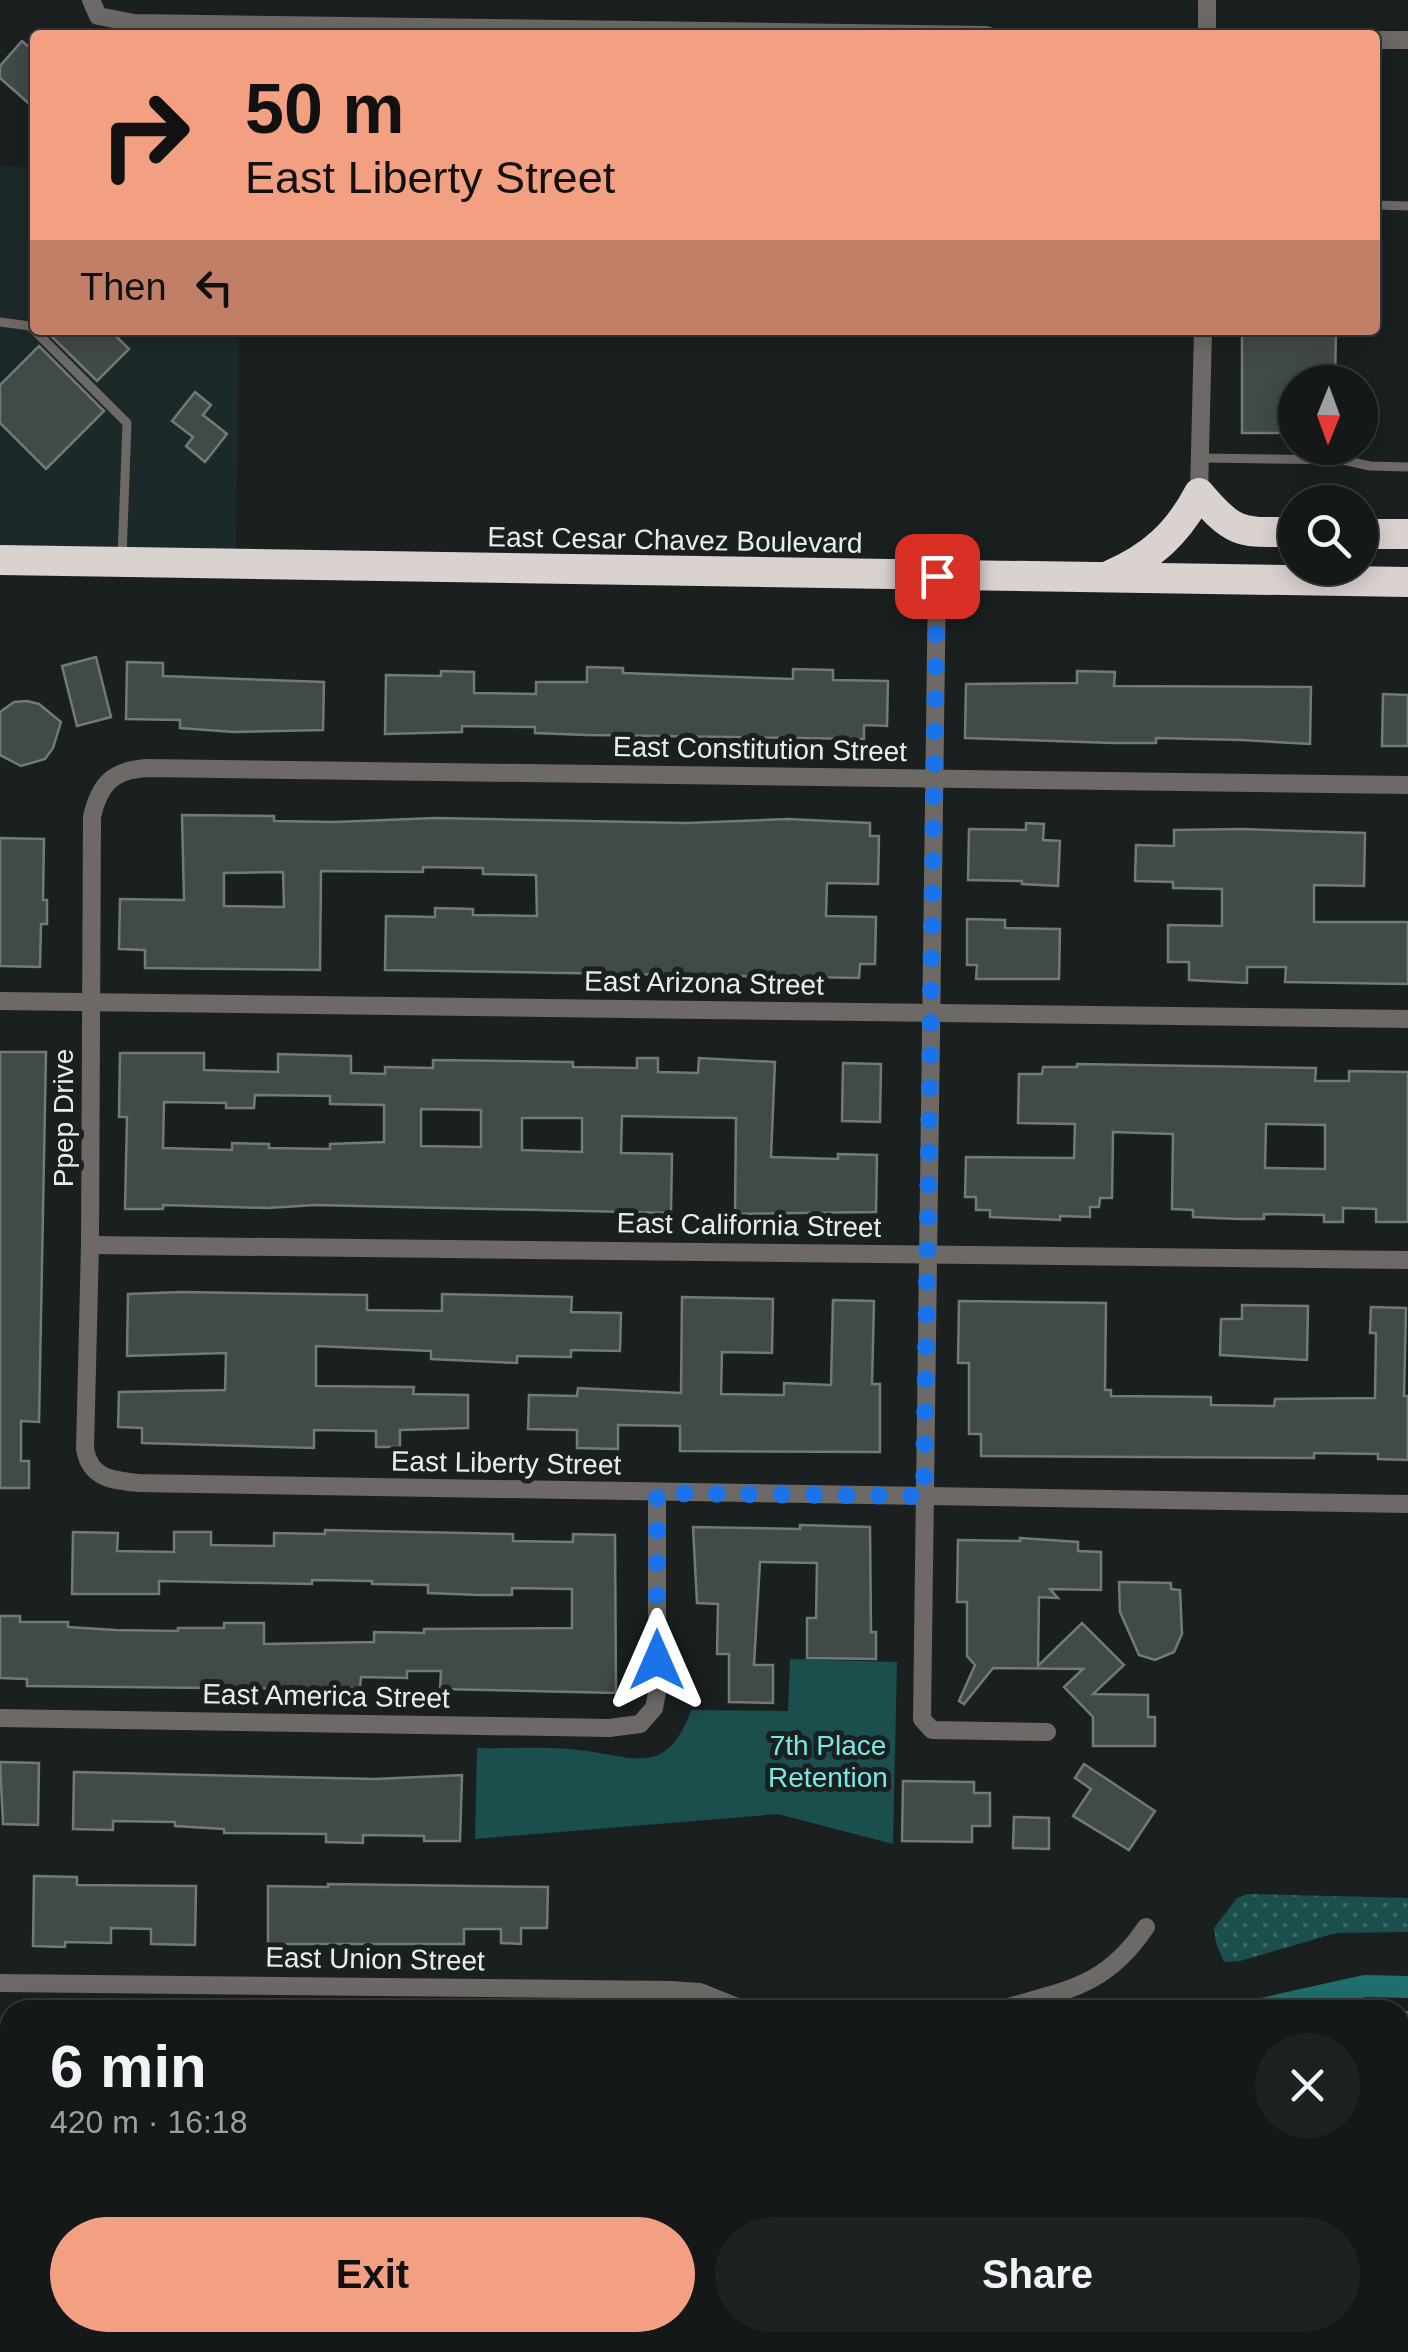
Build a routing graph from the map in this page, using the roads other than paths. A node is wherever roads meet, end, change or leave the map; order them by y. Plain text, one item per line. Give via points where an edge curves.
1 (1208, 0) edge
2 (95, 8) edge
3 (632, 30) edge
4 (1207, 30) edge
5 (1380, 40) edge
6 (1408, 40) edge
7 (1380, 205) edge
8 (1408, 206) edge
9 (0, 322) edge
10 (30, 326) edge
11 (39, 335) edge
12 (1203, 335) edge
13 (1201, 458) junction
14 (1408, 467) edge
15 (1199, 493) junction
16 (1278, 532) edge
17 (1378, 534) edge
18 (1408, 534) edge
19 (0, 560) edge
20 (122, 563) junction
21 (937, 576) junction
22 (1100, 579) junction
23 (1408, 582) edge
24 (113, 777) joint
25 (934, 778) junction
26 (1408, 785) edge
27 (0, 1001) edge
28 (91, 1002) junction
29 (931, 1013) junction
30 (1408, 1019) edge
31 (90, 1244) junction
32 (928, 1255) junction
33 (1408, 1260) edge
34 (88, 1465) joint
35 (657, 1493) junction
36 (924, 1496) junction
37 (1408, 1504) edge
38 (0, 1718) edge
39 (1047, 1732) dead end
40 (1146, 1927) dead end
41 (0, 1983) edge
42 (720, 2000) edge
43 (1031, 2000) edge

1 - 4 street
2 - 3 street via 134,23
5 - 6 street
7 - 8 lane
9 - 10 lane
11 - 20 lane via 127,423
12 - 13 street
13 - 14 lane
13 - 15 street
15 - 16 highway via 1230,526
15 - 22 highway via 1152,554
17 - 18 highway
19 - 20 highway, East Cesar Chavez Boulevard
20 - 21 highway, East Cesar Chavez Boulevard
21 - 22 highway, East Cesar Chavez Boulevard
21 - 25 street
22 - 23 highway, East Cesar Chavez Boulevard
24 - 25 street, East Constitution Street via 147,768
24 - 28 street, Ppep Drive via 97,794 92,817
25 - 26 street, East Constitution Street
25 - 29 street
27 - 28 street, East Arizona Street
28 - 29 street, East Arizona Street
28 - 31 street, Ppep Drive
29 - 30 street, East Arizona Street
29 - 32 street
31 - 32 street, East California Street
31 - 34 street, Ppep Drive
32 - 33 street, East California Street
32 - 36 street
34 - 35 street, East Liberty Street via 106,1480 138,1483
35 - 36 street, East Liberty Street
35 - 38 street, East America Street via 657,1694 640,1724
36 - 37 street, East Liberty Street
36 - 39 street via 925,1725
40 - 43 street via 1127,1956 1091,1982
41 - 42 street, East Union Street via 671,1990

